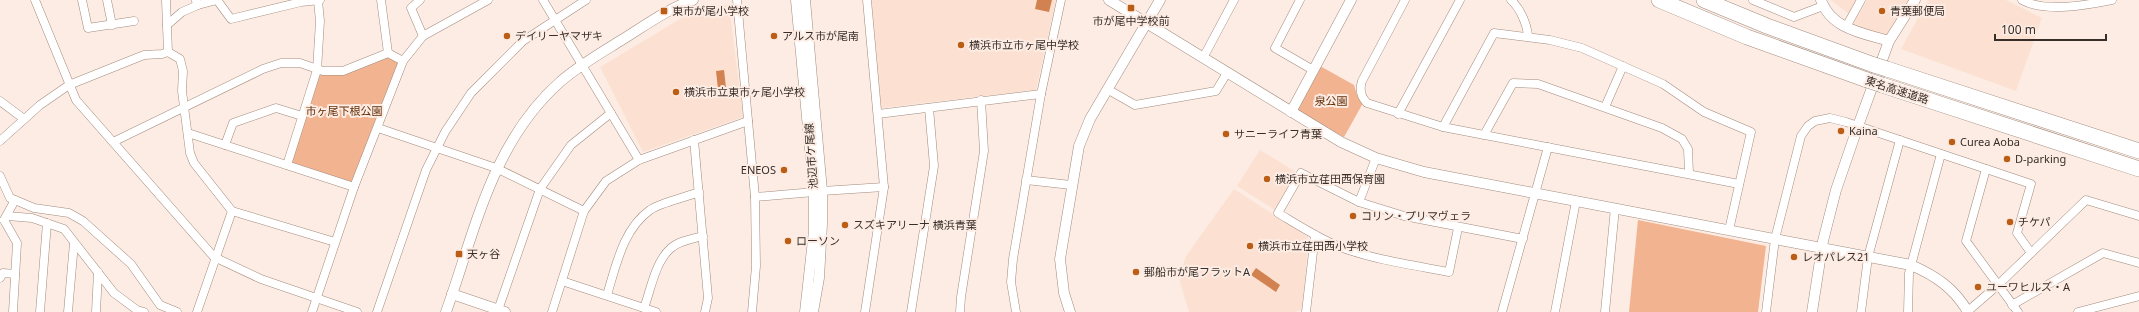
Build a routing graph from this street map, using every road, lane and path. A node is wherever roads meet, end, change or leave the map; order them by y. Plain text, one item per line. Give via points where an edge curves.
1 (35, 0) edge
2 (82, 0) edge
3 (107, 0) edge
4 (166, 0) edge
5 (217, 0) edge
6 (319, 0) edge
7 (381, 0) edge
8 (420, 0) edge
9 (488, 0) edge
10 (543, 0) edge
11 (586, 0) edge
12 (737, 0) edge
13 (796, 0) edge
14 (806, 0) edge
15 (867, 0) edge
16 (1061, 0) edge
17 (1109, 0) edge
18 (1160, 0) edge
19 (1234, 0) edge
20 (1300, 0) edge
21 (1351, 0) edge
22 (1405, 0) edge
23 (1460, 0) edge
24 (1511, 0) edge
25 (1659, 0) edge
26 (1704, 0) edge
27 (1753, 0) edge
28 (1861, 0) edge
29 (1915, 0) edge
30 (2022, 0) edge
31 (2112, 0) edge
32 (689, 1) edge
33 (197, 2) edge
34 (1822, 3) edge
35 (556, 20) junction
36 (134, 21) dead end
37 (1146, 23) junction
38 (112, 25) junction
39 (167, 25) junction
40 (1846, 27) junction
41 (423, 36) junction
42 (1528, 36) junction
43 (1889, 41) junction
44 (168, 52) junction
45 (388, 54) junction
46 (1203, 58) junction
47 (403, 61) junction
48 (582, 65) junction
49 (1623, 66) junction
50 (317, 70) junction
51 (1314, 70) junction
52 (1227, 72) junction
53 (69, 85) junction
54 (1107, 89) junction
55 (1041, 94) junction
56 (981, 100) junction
57 (0, 101) edge
58 (1606, 107) junction
59 (184, 108) junction
60 (929, 108) junction
61 (1291, 112) junction
62 (611, 113) junction
63 (878, 114) junction
64 (1398, 114) junction
65 (302, 116) junction
66 (24, 119) junction
67 (748, 121) junction
68 (1858, 126) junction
69 (1443, 127) junction
70 (378, 128) junction
71 (188, 133) junction
72 (1484, 135) junction
73 (694, 140) junction
74 (1900, 140) junction
75 (0, 141) edge
76 (113, 142) junction
77 (225, 145) junction
78 (436, 147) junction
79 (1548, 147) junction
80 (2139, 151) edge
81 (1941, 154) junction
82 (1376, 158) junction
83 (639, 160) junction
84 (286, 165) junction
85 (496, 168) junction
86 (1986, 169) junction
87 (2139, 169) edge
88 (1689, 173) junction
89 (1, 179) edge
90 (1026, 180) junction
91 (1738, 184) junction
92 (1071, 185) junction
93 (354, 187) junction
94 (884, 187) junction
95 (540, 189) junction
96 (699, 192) junction
97 (818, 192) junction
98 (1535, 193) junction
99 (755, 198) junction
100 (14, 200) junction
101 (1576, 201) junction
102 (1359, 202) junction
103 (1615, 208) junction
104 (232, 210) junction
105 (584, 211) junction
106 (2139, 216) edge
107 (4, 220) edge
108 (46, 223) junction
109 (1458, 228) junction
110 (1729, 230) junction
111 (1315, 235) junction
112 (703, 236) junction
113 (1523, 238) junction
114 (1775, 239) junction
115 (74, 242) junction
116 (335, 242) junction
117 (1822, 248) junction
118 (2031, 253) junction
119 (1868, 257) junction
120 (216, 258) junction
121 (2139, 263) edge
122 (1911, 265) junction
123 (98, 272) junction
124 (15, 274) junction
125 (0, 278) edge
126 (562, 281) junction
127 (1998, 285) junction
128 (452, 294) junction
129 (607, 296) junction
130 (2139, 296) edge
131 (316, 298) junction
132 (2012, 304) junction
133 (644, 308) junction
134 (501, 311) edge
135 (1968, 311) edge
136 (13, 312) edge
137 (40, 312) edge
138 (68, 312) edge
139 (96, 312) edge
140 (144, 312) edge
141 (177, 312) edge
142 (197, 312) edge
143 (312, 312) edge
144 (357, 312) edge
145 (378, 312) edge
146 (446, 312) edge
147 (552, 312) edge
148 (656, 312) edge
149 (705, 312) edge
150 (752, 312) edge
151 (805, 312) edge
152 (814, 312) edge
153 (865, 312) edge
154 (911, 312) edge
155 (960, 312) edge
156 (1016, 312) edge
157 (1070, 312) edge
158 (1306, 312) edge
159 (1502, 312) edge
160 (1556, 312) edge
161 (1605, 312) edge
162 (1766, 312) edge
163 (1812, 312) edge
164 (1861, 312) edge
165 (1908, 312) edge
166 (2018, 312) edge
167 (2078, 312) edge

1 - 53 street
2 - 38 street via 88,28
3 - 38 street
4 - 39 street
5 - 6 street via 231,19
5 - 33 street
6 - 50 street
7 - 45 street
8 - 41 street via 411,8
9 - 41 street
10 - 35 street
11 - 35 street
12 - 67 street
13 - 97 street, 池辺市ケ尾線
14 - 97 street, 池辺市ケ尾線
15 - 63 street
16 - 55 street
17 - 37 street
18 - 37 street
19 - 46 street
20 - 51 street via 1275,48
21 - 51 street
22 - 64 street via 1360,88 1367,103
23 - 64 street
24 - 42 street via 1527,27
25 - 87 highway, 東名高速道路, bridge via 1747,37 1867,80
26 - 80 highway, 東名高速道路 via 1767,26 1881,67
27 - 34 street via 1794,17
28 - 40 street
29 - 43 street
30 - 31 street via 2049,8
32 - 48 street
33 - 39 street
34 - 40 street via 1831,18
35 - 48 street
35 - 78 street via 523,40 492,70 471,93
36 - 38 street
37 - 46 street
37 - 54 street
39 - 44 street
40 - 43 street
41 - 47 street
42 - 49 street via 1571,44
42 - 69 street via 1494,33
43 - 68 street
44 - 53 street via 144,55
44 - 59 street via 180,59 183,71
45 - 47 street
45 - 50 street via 343,71
46 - 52 street
47 - 70 street
48 - 62 street
48 - 85 street via 543,99 512,138
49 - 58 street
49 - 91 street via 1663,84 1704,112 1751,132
50 - 59 street via 300,63 280,63
50 - 65 street
51 - 61 street
52 - 54 street via 1216,91 1135,105
52 - 61 street
53 - 66 street
53 - 76 street via 80,105
54 - 92 street via 1090,119 1079,146
55 - 56 street
55 - 90 street
56 - 60 street
56 - 155 street via 984,151
57 - 66 street
58 - 72 street via 1538,84 1513,83
58 - 88 street via 1662,128 1682,139 1688,149
59 - 71 street
59 - 76 street
60 - 63 street
60 - 154 street via 934,166
61 - 82 street via 1341,142
62 - 83 street
62 - 95 street via 571,145
63 - 94 street
64 - 69 street
65 - 77 street via 276,108 233,123
65 - 84 street
66 - 75 street
67 - 73 street
67 - 99 street
68 - 74 street
68 - 114 street via 1830,118 1815,121 1808,126 1798,147
68 - 117 street via 1836,190
69 - 72 street
70 - 78 street
70 - 93 street
71 - 77 street
71 - 104 street via 194,163
72 - 79 street
73 - 83 street
73 - 96 street
74 - 81 street
74 - 119 street
76 - 120 street
77 - 84 street
78 - 85 street
78 - 145 street
79 - 88 street
79 - 98 street
81 - 86 street
81 - 122 street
82 - 98 street via 1424,172
82 - 102 street
83 - 105 street via 606,181
84 - 93 street
85 - 95 street
85 - 128 street
86 - 118 street via 2031,184 2017,233
86 - 127 street via 1966,242
88 - 91 street
89 - 100 street via 10,198
90 - 92 street
90 - 156 street via 1011,282
91 - 110 street
92 - 157 street via 1060,267
93 - 116 street
94 - 97 street
94 - 153 street
95 - 105 street
95 - 134 street
96 - 112 street
96 - 129 street via 650,209 636,224 620,252
97 - 99 street
97 - 151 street, 池辺市ケ尾線
97 - 152 street, 池辺市ケ尾線 via 822,224
98 - 101 street
98 - 113 street
99 - 150 street via 756,266
100 - 107 street
100 - 141 street via 34,208 69,213 83,221 131,264 160,306
101 - 103 street
101 - 160 street
102 - 109 street via 1404,216
102 - 111 street via 1301,174 1278,213
103 - 110 street
103 - 161 street
104 - 116 street
104 - 120 street
105 - 126 street
106 - 118 street via 2086,200
107 - 108 street via 32,218
107 - 124 street via 17,243
108 - 115 street via 64,229
108 - 137 street
109 - 111 street via 1449,272 1376,258
109 - 113 street
110 - 114 street
111 - 158 street
112 - 133 street via 680,242 670,248 660,264
112 - 149 street via 708,298
113 - 159 street
114 - 117 street
114 - 162 street
115 - 123 street
115 - 138 street
116 - 131 street
117 - 119 street
117 - 163 street
118 - 127 street
119 - 122 street
119 - 164 street
120 - 131 street via 261,279
120 - 142 street
121 - 132 street via 2104,253
122 - 135 street via 1932,274 1948,286
122 - 165 street
123 - 139 street
123 - 140 street via 114,294
124 - 125 street via 3,273
124 - 136 street
126 - 129 street
126 - 147 street
127 - 132 street
127 - 135 street
128 - 134 street
128 - 146 street
129 - 133 street
130 - 167 street
131 - 143 street
131 - 144 street
132 - 166 street
133 - 148 street

